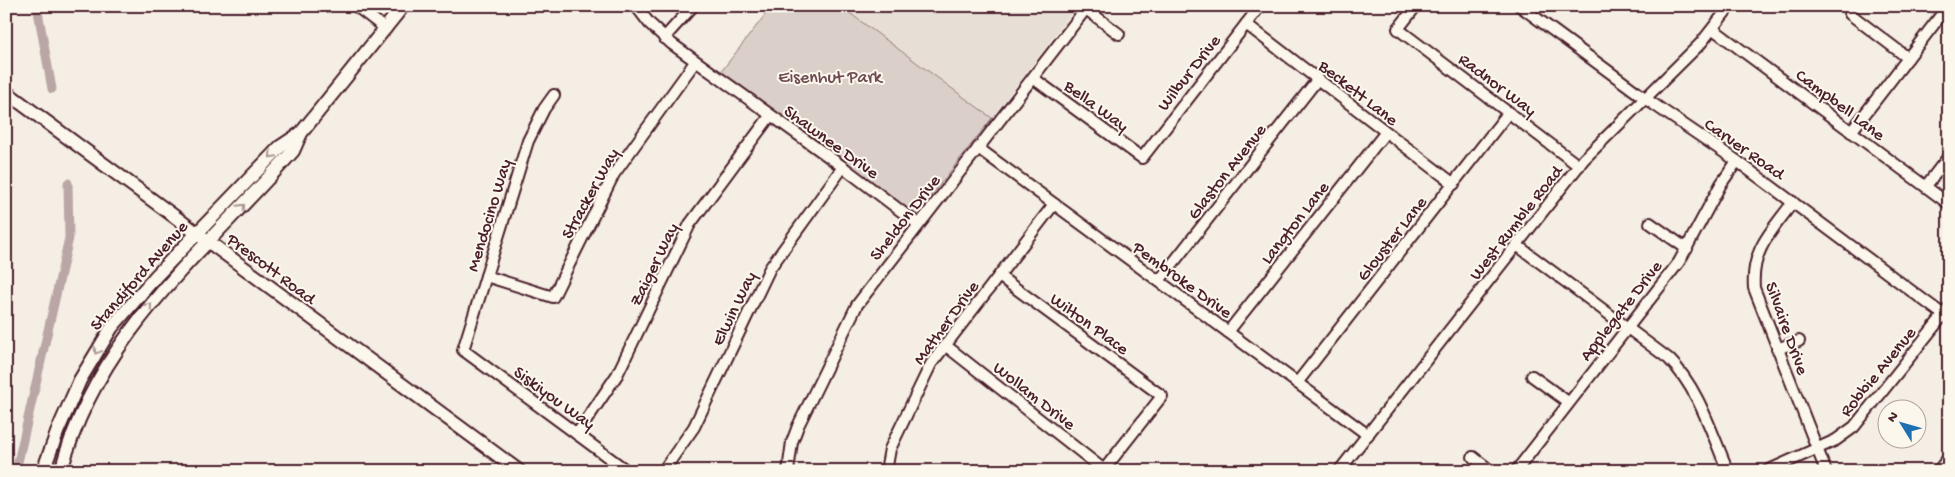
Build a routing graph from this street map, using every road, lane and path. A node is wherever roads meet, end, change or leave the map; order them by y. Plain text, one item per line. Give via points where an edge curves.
1 (356, 6) edge
2 (404, 6) edge
3 (636, 6) edge
4 (693, 6) edge
5 (1260, 6) edge
6 (1416, 6) edge
7 (1520, 6) edge
8 (1730, 6) edge
9 (1948, 6) edge
10 (1087, 8) edge
11 (1850, 14) dead end
12 (1246, 24) junction
13 (386, 29) junction
14 (1713, 29) junction
15 (1119, 34) dead end
16 (664, 38) junction
17 (1908, 58) junction
18 (695, 62) junction
19 (1033, 78) junction
20 (1317, 80) junction
21 (6, 92) edge
22 (554, 95) dead end
23 (1646, 99) junction
24 (1509, 112) junction
25 (770, 116) junction
26 (1384, 132) junction
27 (1851, 132) junction
28 (301, 134) junction
29 (978, 148) junction
30 (1949, 156) edge
31 (1142, 158) joint
32 (1736, 160) junction
33 (1579, 166) junction
34 (843, 167) junction
35 (1454, 184) junction
36 (1926, 186) junction
37 (1793, 202) junction
38 (1054, 204) junction
39 (1949, 204) edge
40 (1650, 223) dead end
41 (918, 224) junction
42 (196, 234) junction
43 (208, 242) junction
44 (1518, 246) junction
45 (1687, 249) junction
46 (486, 276) junction
47 (999, 276) junction
48 (1159, 281) junction
49 (1947, 314) edge
50 (1628, 328) junction
51 (1228, 332) junction
52 (1799, 341) dead end
53 (945, 345) junction
54 (1777, 349) junction
55 (463, 350) joint
56 (1532, 376) dead end
57 (1297, 383) junction
58 (72, 399) junction
59 (1568, 402) junction
60 (577, 434) junction
61 (1368, 435) junction
62 (1817, 448) junction
63 (1473, 457) dead end
64 (1949, 457) edge
65 (1104, 470) edge
66 (44, 471) edge
67 (54, 471) edge
68 (62, 471) edge
69 (519, 471) edge
70 (627, 471) edge
71 (663, 471) edge
72 (788, 471) edge
73 (886, 471) edge
74 (1340, 471) edge
75 (1491, 471) edge
76 (1516, 471) edge
77 (1728, 471) edge
78 (1767, 471) edge
79 (1826, 471) edge
80 (1938, 471) edge

1 - 13 street
2 - 13 main road, Standiford Avenue
3 - 16 street, Shawnee Drive
4 - 16 street
5 - 12 street, Wilbur Drive
6 - 24 street, Radnor Way via 1398,29
7 - 23 street, Carver Road
8 - 14 street, West Rumble Road
9 - 17 street
10 - 15 street
10 - 19 street, Sheldon Drive
11 - 17 street
12 - 20 street, Beckett Lane via 1278,46
12 - 31 street, Wilbur Drive
13 - 28 main road, Standiford Avenue
14 - 23 street, West Rumble Road
14 - 27 street, Campbell Lane
16 - 18 street, Shawnee Drive
17 - 27 street
18 - 25 street, Shawnee Drive
18 - 46 street, Stracker Way via 614,174 554,296
19 - 29 street, Sheldon Drive
19 - 31 street, Bella Way
20 - 26 street, Beckett Lane
20 - 48 street, Glaston Avenue
21 - 42 main road, Prescott Road
22 - 46 street, Mendocino Way via 528,141
23 - 32 street, Carver Road
23 - 33 street, West Rumble Road
24 - 33 street, Radnor Way
24 - 35 street, Glouster Lane
25 - 34 street, Shawnee Drive
25 - 60 street, Zaiger Way via 690,224 617,375
26 - 35 street, Beckett Lane
26 - 51 street, Langton Lane
27 - 36 street, Campbell Lane
28 -> 42 main road, Standiford Avenue via 280,147
43 -> 28 main road, Standiford Avenue via 293,152
29 - 38 street, Pembroke Drive
29 - 41 street, Sheldon Drive
30 - 36 street
32 - 37 street, Carver Road
32 - 45 street, Applegate Drive
33 - 44 street, West Rumble Road
34 - 41 street, Shawnee Drive
34 - 71 street, Elwin Way via 770,268 694,427
35 - 57 street, Glouster Lane
36 - 39 street, Campbell Lane
37 - 49 street, Carver Road
37 - 54 street, Silvaire Drive via 1760,246 1754,266 1757,300
38 - 47 street, Mather Drive
38 - 48 street, Pembroke Drive
40 - 45 street
41 - 72 street, Sheldon Drive via 857,305 798,426
42 - 43 main road, Prescott Road
42 -> 58 main road, Standiford Avenue via 112,327
68 -> 43 main road, Standiford Avenue via 80,416 110,359 142,314
43 - 69 main road, Prescott Road
44 - 50 street
44 - 61 street, West Rumble Road
45 - 50 street, Applegate Drive
46 - 55 street, Mendocino Way
47 - 53 street, Mather Drive
47 - 65 street, Wilton Place via 1162,396
48 - 51 street, Pembroke Drive
49 - 62 street, Robbie Avenue via 1854,427
50 - 59 street, Applegate Drive
50 - 77 street via 1669,359 1688,381
51 - 57 street, Pembroke Drive
52 - 54 street
53 - 65 street, Wollam Drive
53 - 73 street, Mather Drive via 930,364 890,449
54 - 62 street, Silvaire Drive
55 - 60 street, Siskiyou Way
56 - 59 street
57 - 61 street, Pembroke Drive
58 - 66 main road, Standiford Avenue
58 - 67 main road via 72,410
59 - 76 street, Applegate Drive
60 - 70 street, Siskiyou Way
61 - 74 street, West Rumble Road
62 - 78 street, Robbie Avenue
62 - 79 street, Silvaire Drive
63 - 75 street
64 - 80 street

